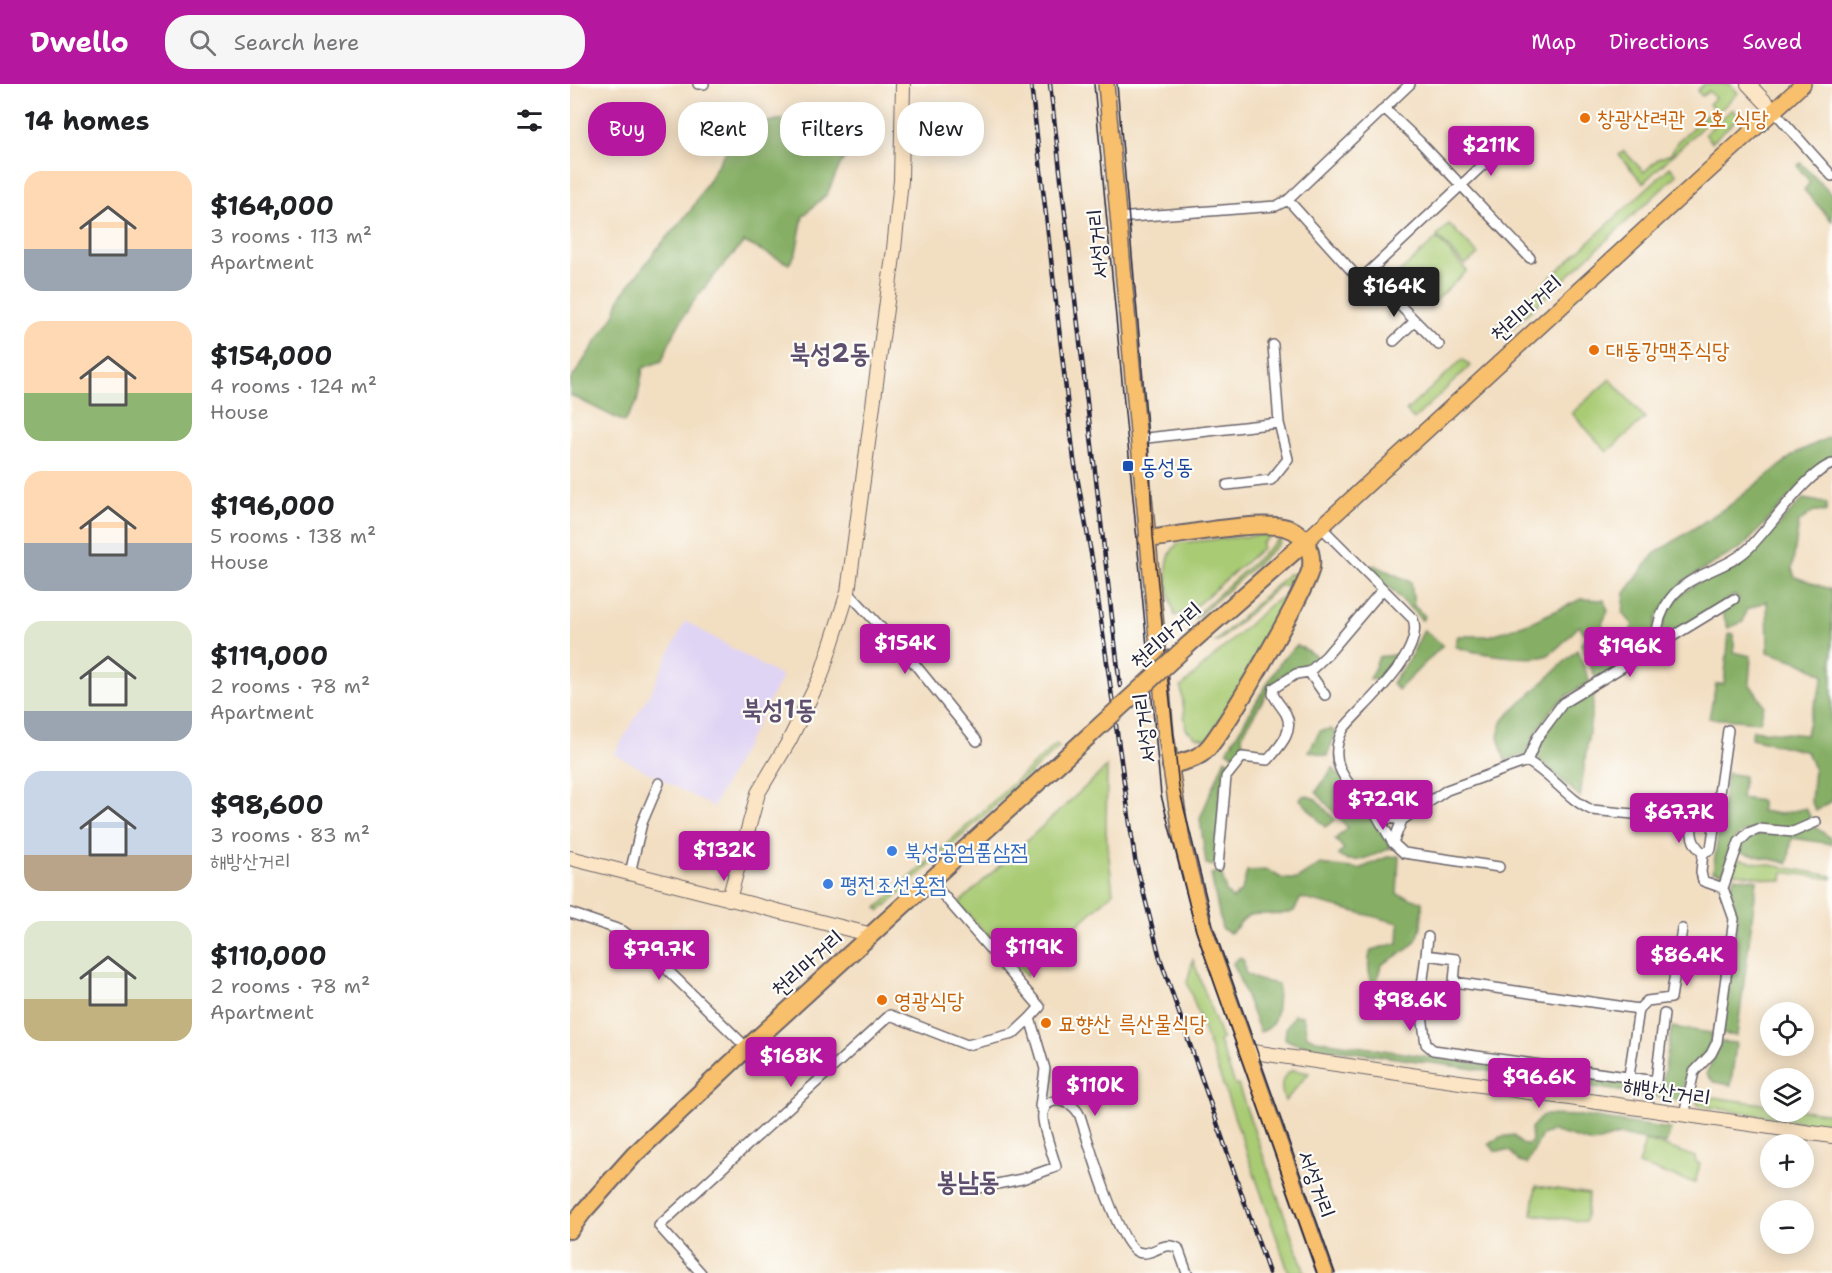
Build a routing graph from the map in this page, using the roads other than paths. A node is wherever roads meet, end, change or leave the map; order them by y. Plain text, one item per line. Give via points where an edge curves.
1 (698, 84) edge
2 (704, 84) edge
3 (903, 84) edge
4 (1106, 84) edge
5 (1410, 84) edge
6 (1748, 84) edge
7 (1803, 84) edge
8 (1384, 108) junction
9 (1774, 111) junction
10 (1501, 148) dead end
11 (1832, 176) edge
12 (1462, 185) junction
13 (1288, 200) junction
14 (1118, 218) junction
15 (1530, 258) dead end
16 (1368, 273) junction
17 (1415, 321) junction
18 (1394, 341) dead end
19 (1273, 345) dead end
20 (1439, 345) dead end
21 (1279, 423) junction
22 (1138, 439) junction
23 (1832, 464) edge
24 (1227, 485) dead end
25 (1321, 527) junction
26 (1147, 539) junction
27 (1306, 541) junction
28 (1383, 589) junction
29 (848, 592) junction
30 (1734, 598) dead end
31 (1658, 646) junction
32 (1310, 672) junction
33 (1325, 695) dead end
34 (1728, 730) dead end
35 (976, 741) dead end
36 (1527, 761) junction
37 (1170, 766) junction
38 (659, 783) dead end
39 (1706, 807) dead end
40 (1377, 816) junction
41 (1402, 820) junction
42 (1692, 820) junction
43 (1816, 822) dead end
44 (1394, 843) junction
45 (1703, 853) junction
46 (570, 858) edge
47 (1218, 866) dead end
48 (1499, 867) dead end
49 (630, 873) junction
50 (931, 881) junction
51 (1723, 888) junction
52 (729, 899) junction
53 (570, 913) edge
54 (1682, 929) dead end
55 (872, 935) junction
56 (1428, 937) dead end
57 (1426, 955) junction
58 (1639, 1009) junction
59 (1664, 1014) dead end
60 (1030, 1018) junction
61 (747, 1047) junction
62 (1246, 1051) junction
63 (1575, 1069) junction
64 (1629, 1076) junction
65 (1042, 1089) junction
66 (1572, 1098) junction
67 (1060, 1100) junction
68 (1044, 1114) junction
69 (1684, 1115) junction
70 (1832, 1136) edge
71 (972, 1189) dead end
72 (570, 1230) edge
73 (701, 1273) edge
74 (1187, 1273) edge
75 (1325, 1273) edge

1 - 2 street
3 - 29 main road via 901,180 894,249
4 - 14 main road, 서성거리
5 - 8 street
6 - 9 main road
7 - 9 main road, 천리마거리
8 - 12 street
8 - 13 street
9 - 11 street
9 - 25 main road, 천리마거리
10 - 12 street
12 - 15 street
12 - 16 street
13 - 14 street via 1262,209
13 - 16 street via 1360,280
14 - 22 main road, 서성거리
16 - 17 street
17 - 18 street
17 - 20 street
19 - 21 street
21 - 22 street
21 - 24 street via 1288,459 1271,480
22 - 26 main road, 서성거리
23 - 31 street via 1805,486 1748,549 1671,597 1660,615
25 - 27 main road, 천리마거리
25 - 28 street
26 - 27 highway via 1264,526 1288,528
26 - 37 main road, 서성거리
27 - 37 highway via 1310,569 1301,591 1220,731 1199,756
27 - 50 highway, 천리마거리, bridge
28 - 32 street
28 - 40 street via 1413,619 1414,641 1407,656 1344,728 1336,741 1335,755 1338,769
29 - 35 street via 913,662
29 - 52 main road via 821,676 758,793
30 - 31 street
31 - 36 street via 1563,703 1537,738
32 - 33 street
32 - 47 street via 1296,674 1274,688 1273,694 1289,725 1282,743 1268,760 1242,757 1226,777
34 - 45 street via 1711,849
36 - 41 street via 1447,790
36 - 42 street via 1546,771 1581,805 1592,810
37 - 62 main road, 서성거리 via 1192,885
38 - 49 street via 642,823
39 - 42 street via 1705,820
40 - 41 street
40 - 44 street
41 - 44 street
42 - 45 street via 1691,837
43 - 51 street via 1794,832 1759,829 1748,833 1739,842
44 - 48 street via 1410,855
45 - 51 street via 1703,881
46 - 49 main road
49 - 52 main road
50 - 55 highway, 천리마거리
50 - 60 street via 1040,1007
51 - 69 street via 1734,919 1717,1042 1712,1054 1694,1072
52 - 55 main road
53 - 61 street via 623,931
54 - 58 street via 1671,998 1647,1001
55 - 61 highway, 천리마거리
56 - 57 street
57 - 58 street via 1456,959 1454,982
57 - 63 street via 1420,1010 1428,1047
58 - 64 street
59 - 64 street via 1656,1080
60 - 65 street via 1045,1069
60 - 73 street via 1013,1034 967,1045 891,1015 659,1226
61 - 72 highway, 천리마거리 via 634,1155
62 - 66 main road, 해방산거리
62 - 75 main road, 서성거리
63 - 64 street
63 - 66 street
65 - 67 street
65 - 68 street via 1040,1106
66 - 69 main road, 해방산거리
67 - 68 street via 1046,1106
67 - 74 street via 1076,1106 1127,1245 1149,1253 1172,1245 1178,1248
68 - 71 street via 1056,1167
69 - 70 main road, 해방산거리

